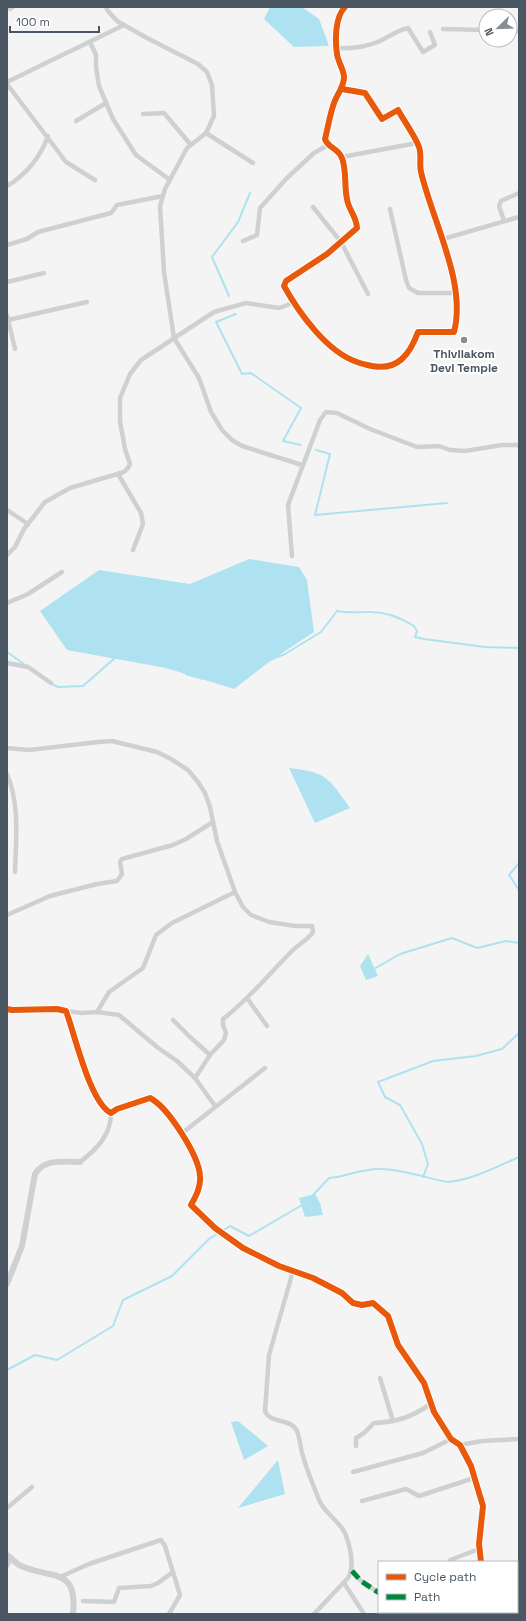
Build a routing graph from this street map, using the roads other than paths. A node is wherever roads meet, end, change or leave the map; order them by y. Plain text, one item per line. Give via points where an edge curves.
1 (106, 7) edge
2 (345, 7) edge
3 (124, 25) junction
4 (443, 29) dead end
5 (478, 30) edge
6 (430, 32) dead end
7 (90, 42) junction
8 (336, 48) junction
9 (7, 83) edge
10 (342, 89) junction
11 (106, 103) junction
12 (143, 114) dead end
13 (76, 121) dead end
14 (206, 133) junction
15 (48, 136) junction
16 (417, 143) junction
17 (191, 145) junction
18 (328, 145) junction
19 (342, 157) junction
20 (253, 163) dead end
21 (95, 180) dead end
22 (170, 180) junction
23 (7, 186) edge
24 (519, 193) edge
25 (163, 196) junction
26 (313, 207) dead end
27 (390, 209) dead end
28 (519, 217) edge
29 (504, 221) junction
30 (443, 239) junction
31 (243, 241) dead end
32 (341, 242) junction
33 (7, 245) edge
34 (44, 273) dead end
35 (7, 282) edge
36 (456, 293) junction
37 (368, 294) dead end
38 (87, 302) dead end
39 (293, 303) junction
40 (8, 318) edge
41 (174, 338) junction
42 (16, 349) dead end
43 (519, 445) edge
44 (302, 465) junction
45 (118, 474) junction
46 (7, 510) edge
47 (28, 524) junction
48 (133, 550) dead end
49 (7, 555) edge
50 (292, 556) dead end
51 (62, 572) dead end
52 (7, 603) edge
53 (7, 663) edge
54 (51, 683) dead end
55 (7, 748) edge
56 (7, 774) edge
57 (213, 822) junction
58 (15, 872) dead end
59 (235, 892) junction
60 (7, 915) edge
61 (247, 998) junction
62 (7, 1009) edge
63 (66, 1011) junction
64 (97, 1012) junction
65 (173, 1020) dead end
66 (267, 1026) dead end
67 (210, 1055) junction
68 (265, 1068) dead end
69 (195, 1078) junction
70 (215, 1106) junction
71 (111, 1113) junction
72 (181, 1134) junction
73 (80, 1162) joint
74 (191, 1205) joint
75 (293, 1271) junction
76 (7, 1284) edge
77 (380, 1378) dead end
78 (431, 1404) junction
79 (393, 1421) junction
80 (451, 1439) junction
81 (519, 1439) edge
82 (460, 1445) junction
83 (356, 1446) dead end
84 (353, 1472) dead end
85 (474, 1478) junction
86 (32, 1487) dead end
87 (362, 1501) dead end
88 (7, 1508) edge
89 (479, 1549) junction
90 (9, 1557) edge
91 (450, 1560) dead end
92 (481, 1561) edge
93 (7, 1566) edge
94 (352, 1571) junction
95 (173, 1572) junction
96 (60, 1577) junction
97 (344, 1583) junction
98 (378, 1592) edge
99 (83, 1601) dead end
100 (73, 1614) edge
101 (169, 1614) edge
102 (314, 1614) edge
103 (364, 1614) edge

1 - 3 street via 117,21
2 - 8 street via 340,11
3 - 7 street
3 - 14 street via 198,64 207,72 212,85 214,116
4 - 5 street
6 - 8 street via 435,45 423,52 408,28 354,49
7 - 9 street
7 - 11 street via 96,55 99,86
8 - 10 street via 344,77
9 - 15 street
10 - 16 street via 365,94 382,119 398,110
10 - 18 street via 334,103 325,139
11 - 13 street
11 - 22 street via 136,156
12 - 17 street via 164,113
14 - 17 street
14 - 20 street
15 - 21 street via 66,162
15 - 23 street via 38,158 16,181
16 - 19 street
16 - 30 street via 421,171
17 - 22 street
18 - 19 street via 336,149
18 - 31 street via 287,178 260,208 257,235
19 - 32 street via 347,201 357,228
22 - 25 street
24 - 29 street via 501,201 499,206
25 - 33 street via 117,205 110,213 38,232 27,239
25 - 41 street via 160,206 164,272
26 - 32 street
27 - 36 street via 410,288 418,293
28 - 29 street
29 - 30 street
30 - 36 street
32 - 37 street
32 - 39 street via 284,283
34 - 35 street
36 - 39 street via 457,320 454,332 418,332 410,351 394,365 384,367 356,362 341,354 327,343
38 - 40 street
39 - 41 street via 279,308 246,303 214,312
40 - 42 street
41 - 44 street via 199,378 211,412 232,440 242,446
41 - 45 street via 141,360 130,374 120,398 120,420 130,464 124,472
43 - 44 street via 465,451 439,446 417,447 337,413 326,412 320,420
44 - 50 street via 288,505
45 - 47 street via 70,488 45,502
45 - 48 street via 140,513 143,524
46 - 47 street
47 - 49 street via 15,547
51 - 52 street via 28,594
53 - 54 street via 28,667
55 - 57 street via 30,750 112,741 157,752 188,770 198,782 205,793
56 - 58 street via 16,814
57 - 59 street
57 - 60 street via 173,845 122,859 122,874 117,881 50,896
59 - 61 street via 251,915 269,922 312,926 313,932
59 - 64 street via 172,923 156,935 143,968 109,992
61 - 66 street
61 - 67 street via 223,1019 226,1037
62 - 63 street
63 - 64 street
63 - 71 street via 97,1098 105,1110
64 - 69 street via 119,1015
65 - 67 street
67 - 69 street
68 - 70 street
69 - 70 street
70 - 72 street
71 - 72 street via 150,1098 157,1102 176,1124
71 - 73 street via 109,1130 102,1142
72 - 74 street via 194,1153 200,1176 200,1187
73 - 76 street via 47,1163 35,1174 22,1246
74 - 75 street via 216,1230 243,1248
75 - 78 street via 342,1293 353,1303 373,1303 388,1316 398,1345 424,1383
75 - 94 street via 270,1355 265,1412 296,1429 303,1457 321,1503 345,1534
77 - 79 street
78 - 79 street via 405,1419
78 - 80 street
79 - 83 street via 374,1423 356,1438
80 - 82 street
80 - 84 street via 423,1453
81 - 82 street
82 - 85 street
85 - 87 street via 419,1496 406,1489
85 - 89 street via 484,1506
86 - 88 street
89 - 91 street
89 - 92 street
90 - 93 street
90 - 96 street via 18,1564
94 - 97 street
94 - 98 street via 361,1581
95 - 96 street via 161,1540 88,1564
95 - 99 street via 151,1586 119,1588 114,1602
95 - 101 street via 180,1595
96 - 100 street via 67,1582 74,1595
97 - 102 street
97 - 103 street

